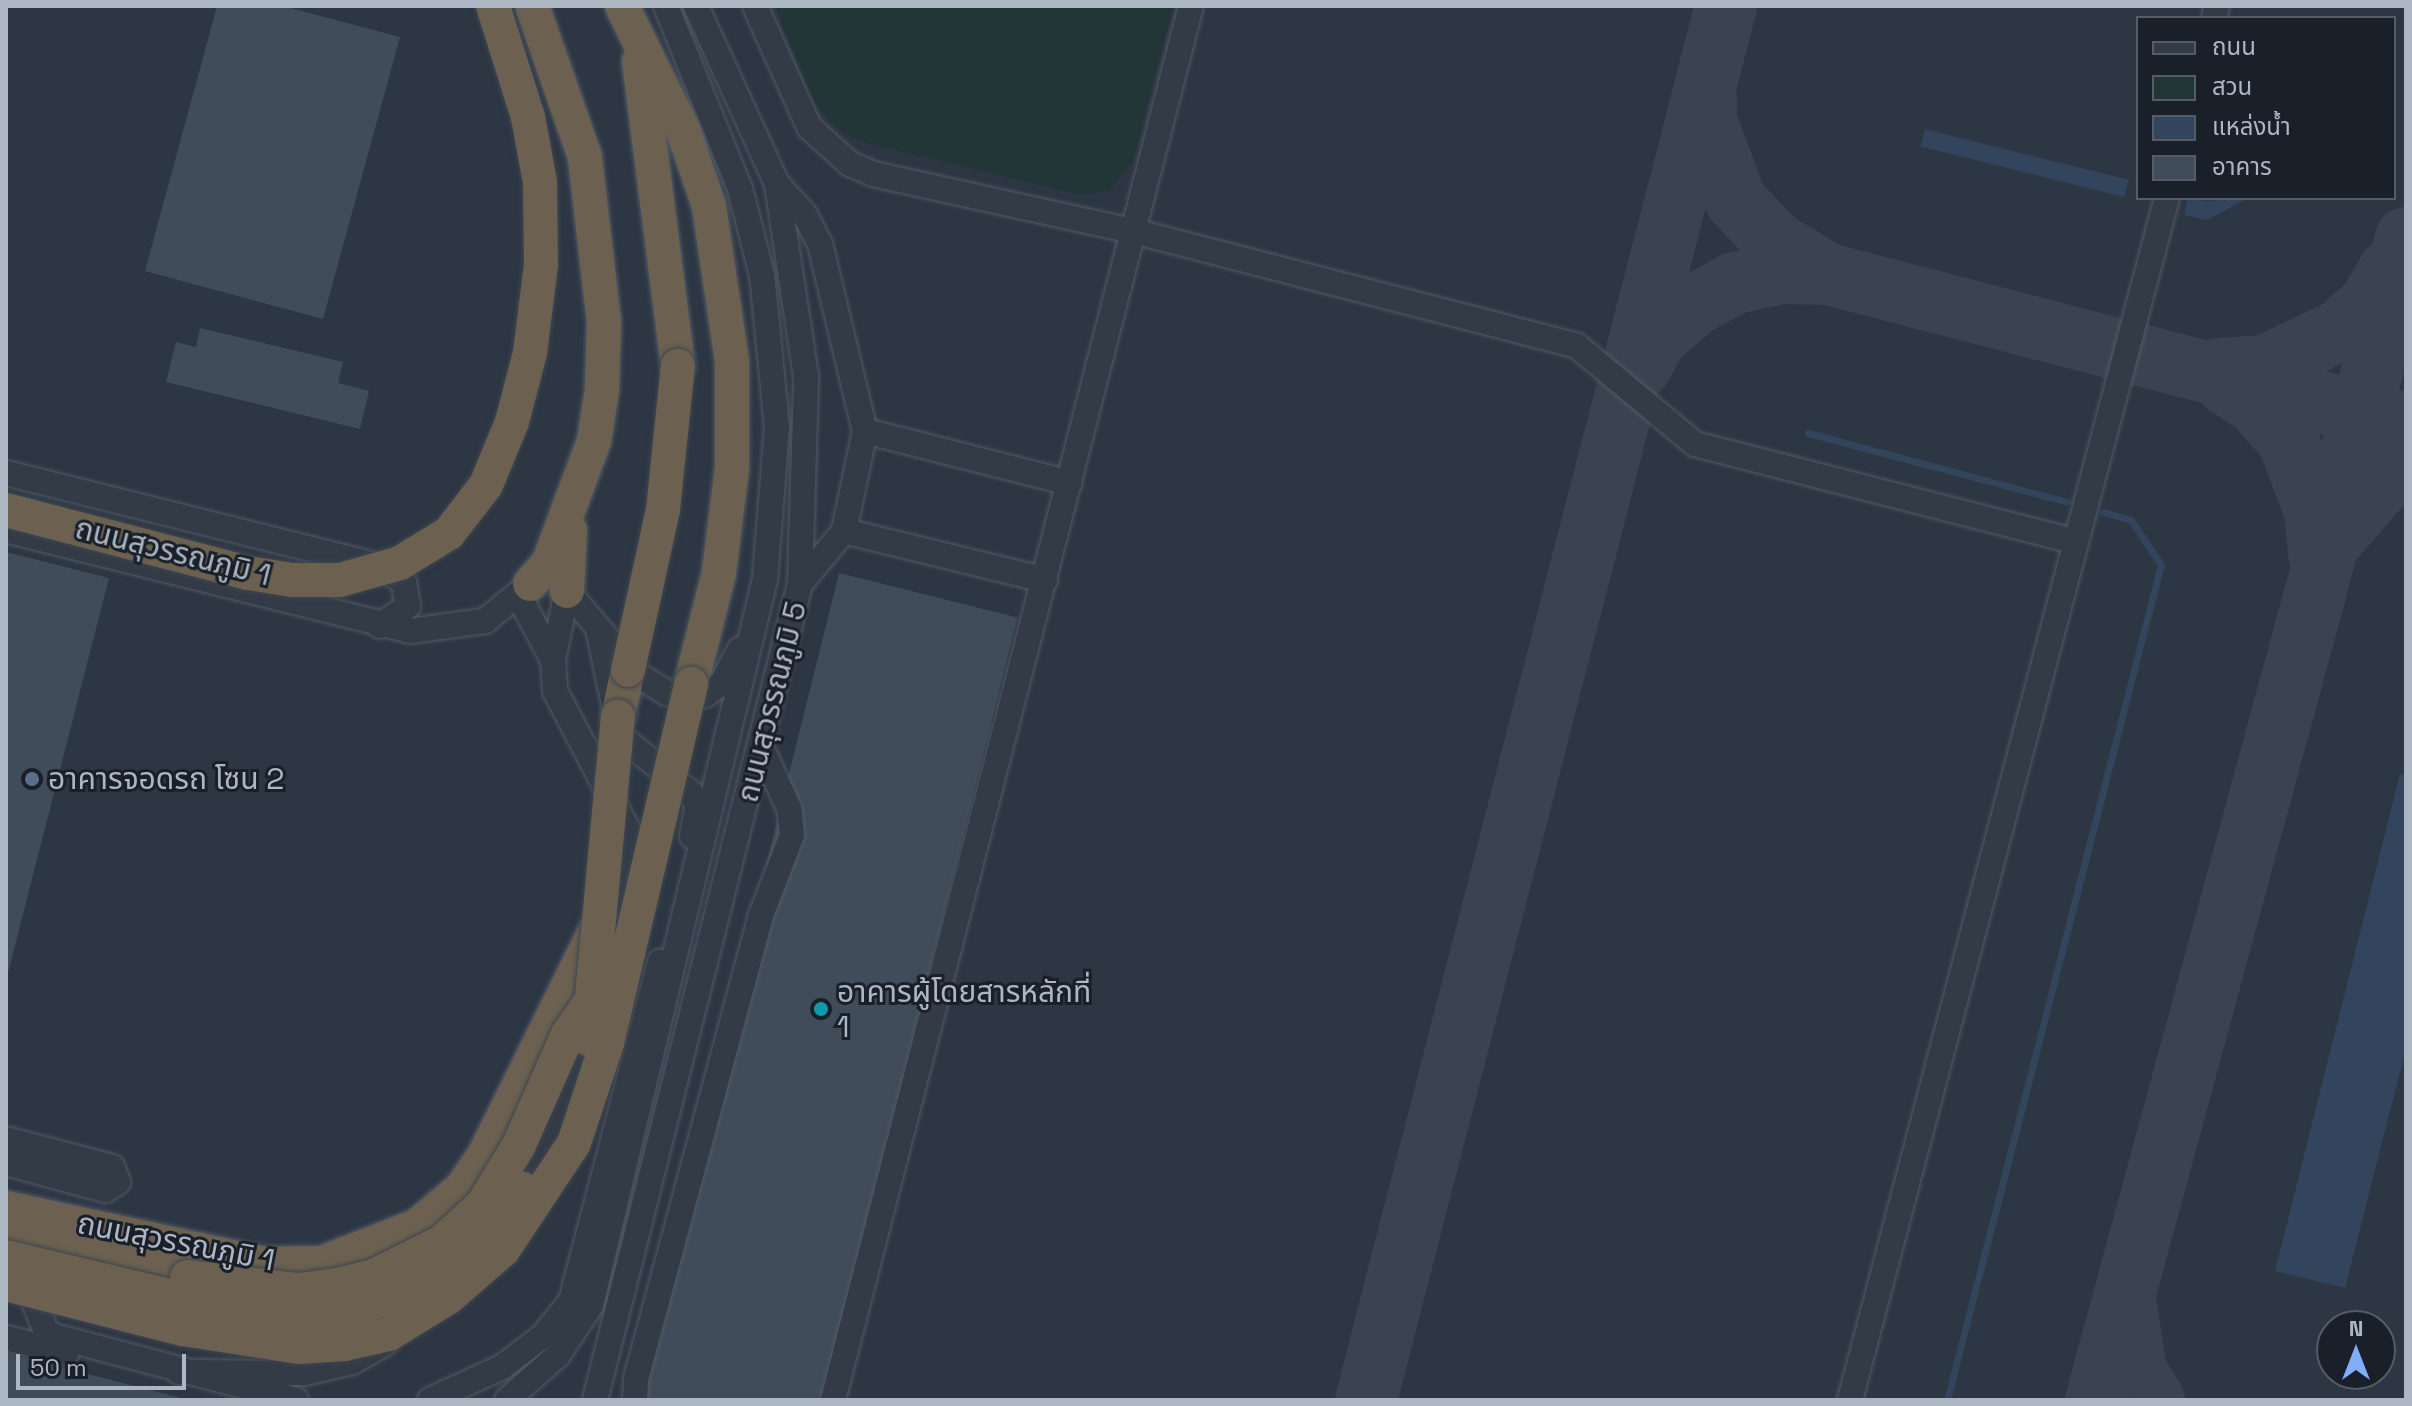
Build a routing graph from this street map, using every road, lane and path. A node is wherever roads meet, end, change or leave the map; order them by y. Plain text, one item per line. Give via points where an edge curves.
1 (493, 6) edge
2 (532, 6) edge
3 (622, 6) edge
4 (666, 6) edge
5 (696, 6) edge
6 (755, 6) edge
7 (1191, 6) edge
8 (637, 41) junction
9 (777, 184) junction
10 (2166, 200) edge
11 (1133, 231) junction
12 (865, 431) junction
13 (6, 473) edge
14 (1070, 483) junction
15 (82, 493) junction
16 (571, 509) junction
17 (6, 510) edge
18 (164, 513) junction
19 (6, 530) edge
20 (844, 531) junction
21 (2076, 542) junction
22 (69, 546) junction
23 (151, 567) junction
24 (765, 579) junction
25 (1045, 580) junction
26 (800, 584) junction
27 (525, 591) junction
28 (567, 591) junction
29 (379, 626) junction
30 (599, 633) junction
31 (553, 660) junction
32 (761, 747) junction
33 (598, 924) junction
34 (631, 942) junction
35 (6, 1139) edge
36 (6, 1163) edge
37 (6, 1208) edge
38 (6, 1232) edge
39 (6, 1239) edge
40 (6, 1257) edge
41 (6, 1284) edge
42 (6, 1338) edge
43 (179, 1372) junction
44 (232, 1399) edge
45 (296, 1400) edge
46 (430, 1400) edge
47 (507, 1400) edge
48 (595, 1400) edge
49 (635, 1400) edge
50 (833, 1400) edge
51 (1850, 1400) edge

1 - 17 highway, ถนนสุวรรณภูมิ 1, bridge via 533,143 540,182 541,265 530,353 512,422 486,485 449,533 400,563 340,580 292,580
2 - 16 highway via 585,157 604,322 594,441
3 - 8 highway, ถนนสุวรรณภูมิ 1
4 - 24 street, ถนนสุวรรณภูมิ 5 via 740,189 762,275 777,427
5 - 9 street, ถนนสุวรรณภูมิ 5
6 - 11 street via 809,127 850,164 873,174
7 - 11 street
8 - 33 highway, ถนนสุวรรณภูมิ 1, bridge via 678,366 663,510 616,730
8 - 34 highway, ถนนสุวรรณภูมิ 1, bridge via 683,130 709,206 732,362 732,468 719,573
9 - 12 street via 805,215 820,244
9 - 26 street, ถนนสุวรรณภูมิ 5 via 806,376
10 - 21 street
11 - 14 street
11 - 21 street via 1577,346 1695,444
12 - 14 street
12 - 20 street
13 - 15 street
14 - 25 street
15 - 18 street
15 - 22 street
16 - 27 highway via 549,562
16 - 28 highway
18 - 23 street
18 - 29 street via 380,566 404,582 408,606
19 - 22 street
20 - 25 street
20 - 26 street
21 - 51 street
22 - 23 street
23 - 29 street
24 - 30 street, ถนนสุวรรณภูมิ 5 via 733,668 705,695 667,693 638,675
24 - 47 street, ถนนสุวรรณภูมิ 5 via 591,1305 558,1355
25 - 50 street
26 - 32 street, ถนนสุวรรณภูมิ 5
27 - 29 street via 485,621 410,631
27 - 31 street
28 - 30 street, ถนนสุวรรณภูมิ 5
28 - 31 street
30 - 46 street via 621,737 691,793 698,805 696,821 571,1301 543,1336 502,1367
31 - 43 street via 555,691 618,808 628,830 628,849 532,1194 518,1219 423,1320 352,1362 304,1373
32 - 48 street, ถนนสุวรรณภูมิ 5
32 - 49 street via 789,808 792,835 760,918 636,1379
33 - 37 highway, ถนนสุวรรณภูมิ 1 via 485,1154 461,1189 417,1226 322,1263 264,1264
33 - 40 highway, ถนนสุวรรณภูมิ 1, bridge via 593,1024 547,1152 512,1205 448,1267 381,1300 323,1319 267,1319
34 - 38 highway, ถนนสุวรรณภูมิ 1, bridge via 568,1034 519,1145 483,1204 442,1242 400,1265 333,1286 244,1286
34 - 41 highway, ถนนสุวรรณภูมิ 1, bridge via 595,1083 574,1143 542,1197 503,1250 449,1297 389,1334 299,1347 237,1340
35 - 36 street via 112,1167 118,1182 105,1190
39 - 43 street via 47,1333
42 - 44 street
43 - 45 street

